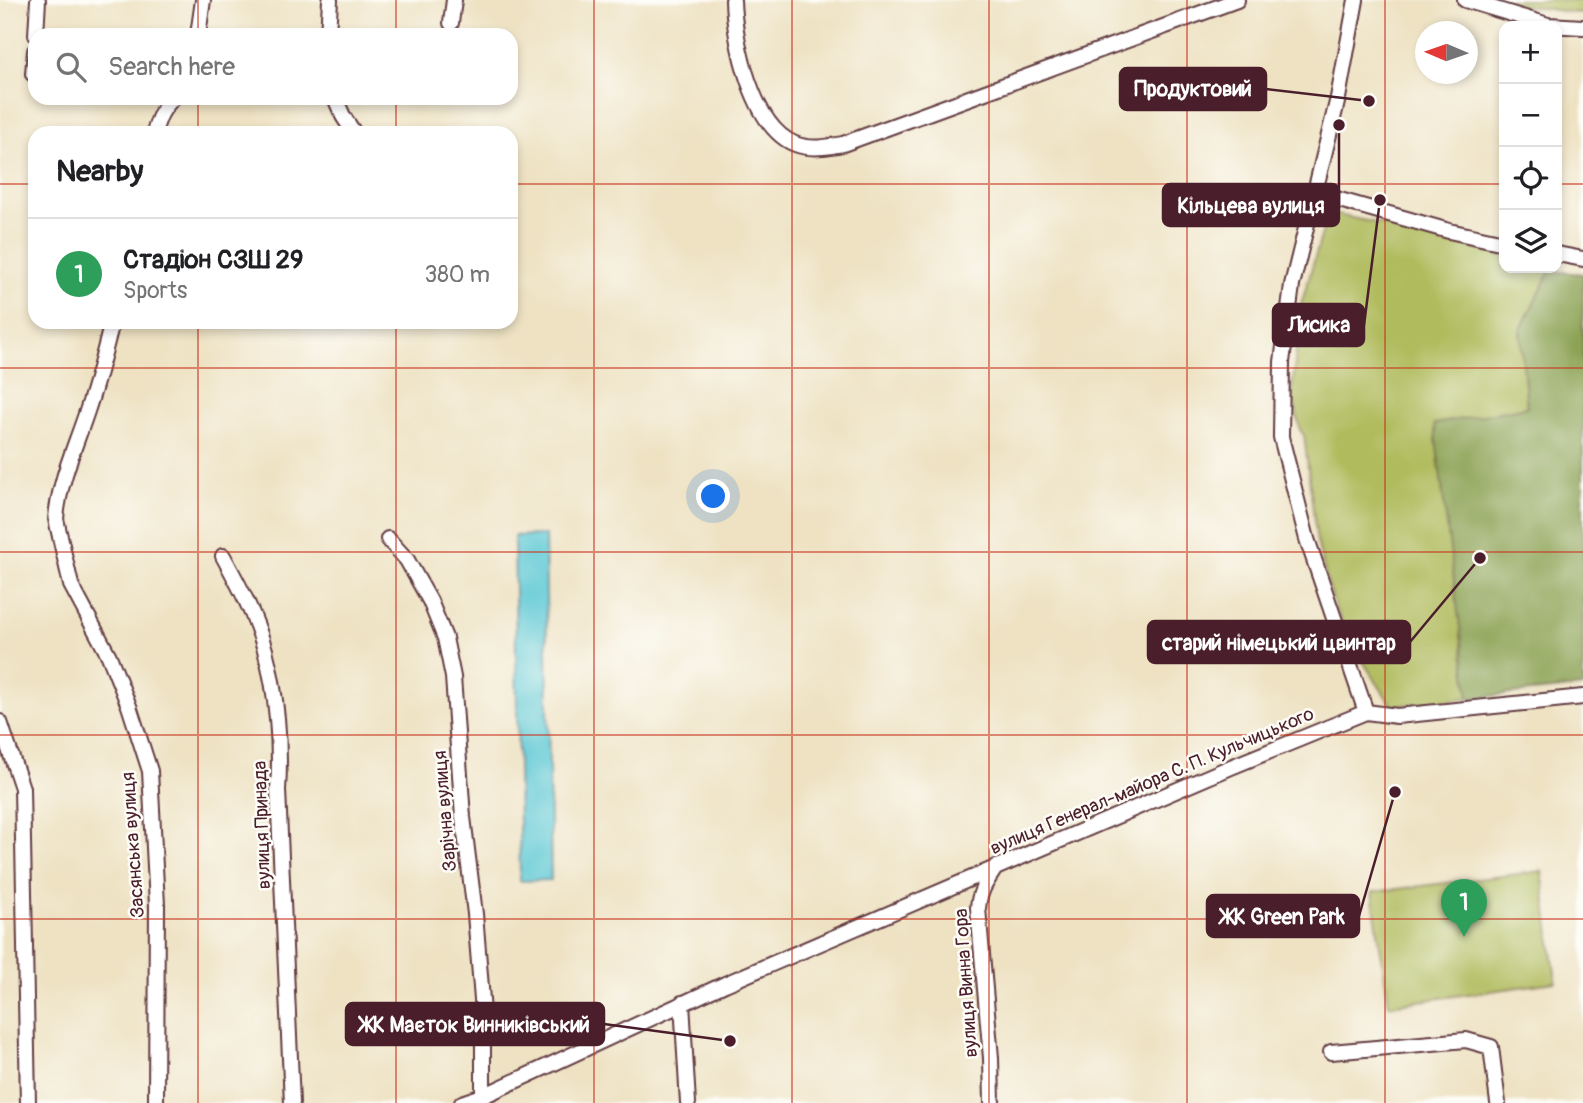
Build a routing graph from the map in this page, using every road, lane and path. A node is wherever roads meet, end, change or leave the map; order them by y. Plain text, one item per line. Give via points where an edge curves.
1 (38, 0) edge
2 (202, 0) edge
3 (330, 0) edge
4 (454, 0) edge
5 (733, 0) edge
6 (1237, 0) edge
7 (1356, 0) edge
8 (1465, 0) edge
9 (451, 23) dead end
10 (1583, 27) edge
11 (36, 28) edge
12 (199, 28) edge
13 (328, 28) edge
14 (165, 105) edge
15 (338, 105) edge
16 (156, 126) edge
17 (349, 126) edge
18 (1315, 193) junction
19 (1499, 242) edge
20 (1562, 255) edge
21 (1583, 259) edge
22 (110, 329) edge
23 (387, 539) dead end
24 (222, 556) dead end
25 (1583, 697) edge
26 (1366, 712) junction
27 (0, 722) edge
28 (996, 866) junction
29 (682, 1003) junction
30 (1331, 1052) dead end
31 (483, 1096) junction
32 (29, 1103) edge
33 (156, 1103) edge
34 (292, 1103) edge
35 (465, 1103) edge
36 (688, 1103) edge
37 (992, 1103) edge
38 (1498, 1103) edge

1 - 11 street
2 - 12 street
3 - 13 street
4 - 9 street
5 - 6 street via 744,69 773,128 795,144 824,147 843,144
7 - 18 street
8 - 10 street via 1548,25
14 - 16 street
15 - 17 street
18 - 19 street
18 - 26 street via 1292,285 1282,362 1281,438 1307,539
20 - 21 street
22 - 33 street, Засянська вулиця via 56,519 71,585 109,656 150,771 157,905
23 - 31 street, Зарічна вулиця via 407,560 430,601 445,638 453,677 483,1012
24 - 34 street, вулиця Принада via 256,625 272,684 280,762
25 - 26 street via 1396,716
26 - 28 street, вулиця Генерал-майора С. П. Кульчицького
27 - 32 street via 22,788
28 - 29 street, вулиця Генерал-майора С. П. Кульчицького
28 - 37 street, вулиця Винна Гора via 982,888 978,908
29 - 31 street, вулиця Генерал-майора С. П. Кульчицького
29 - 36 street
30 - 38 street via 1466,1040 1490,1047
31 - 35 street, вулиця Генерал-майора С. П. Кульчицького

